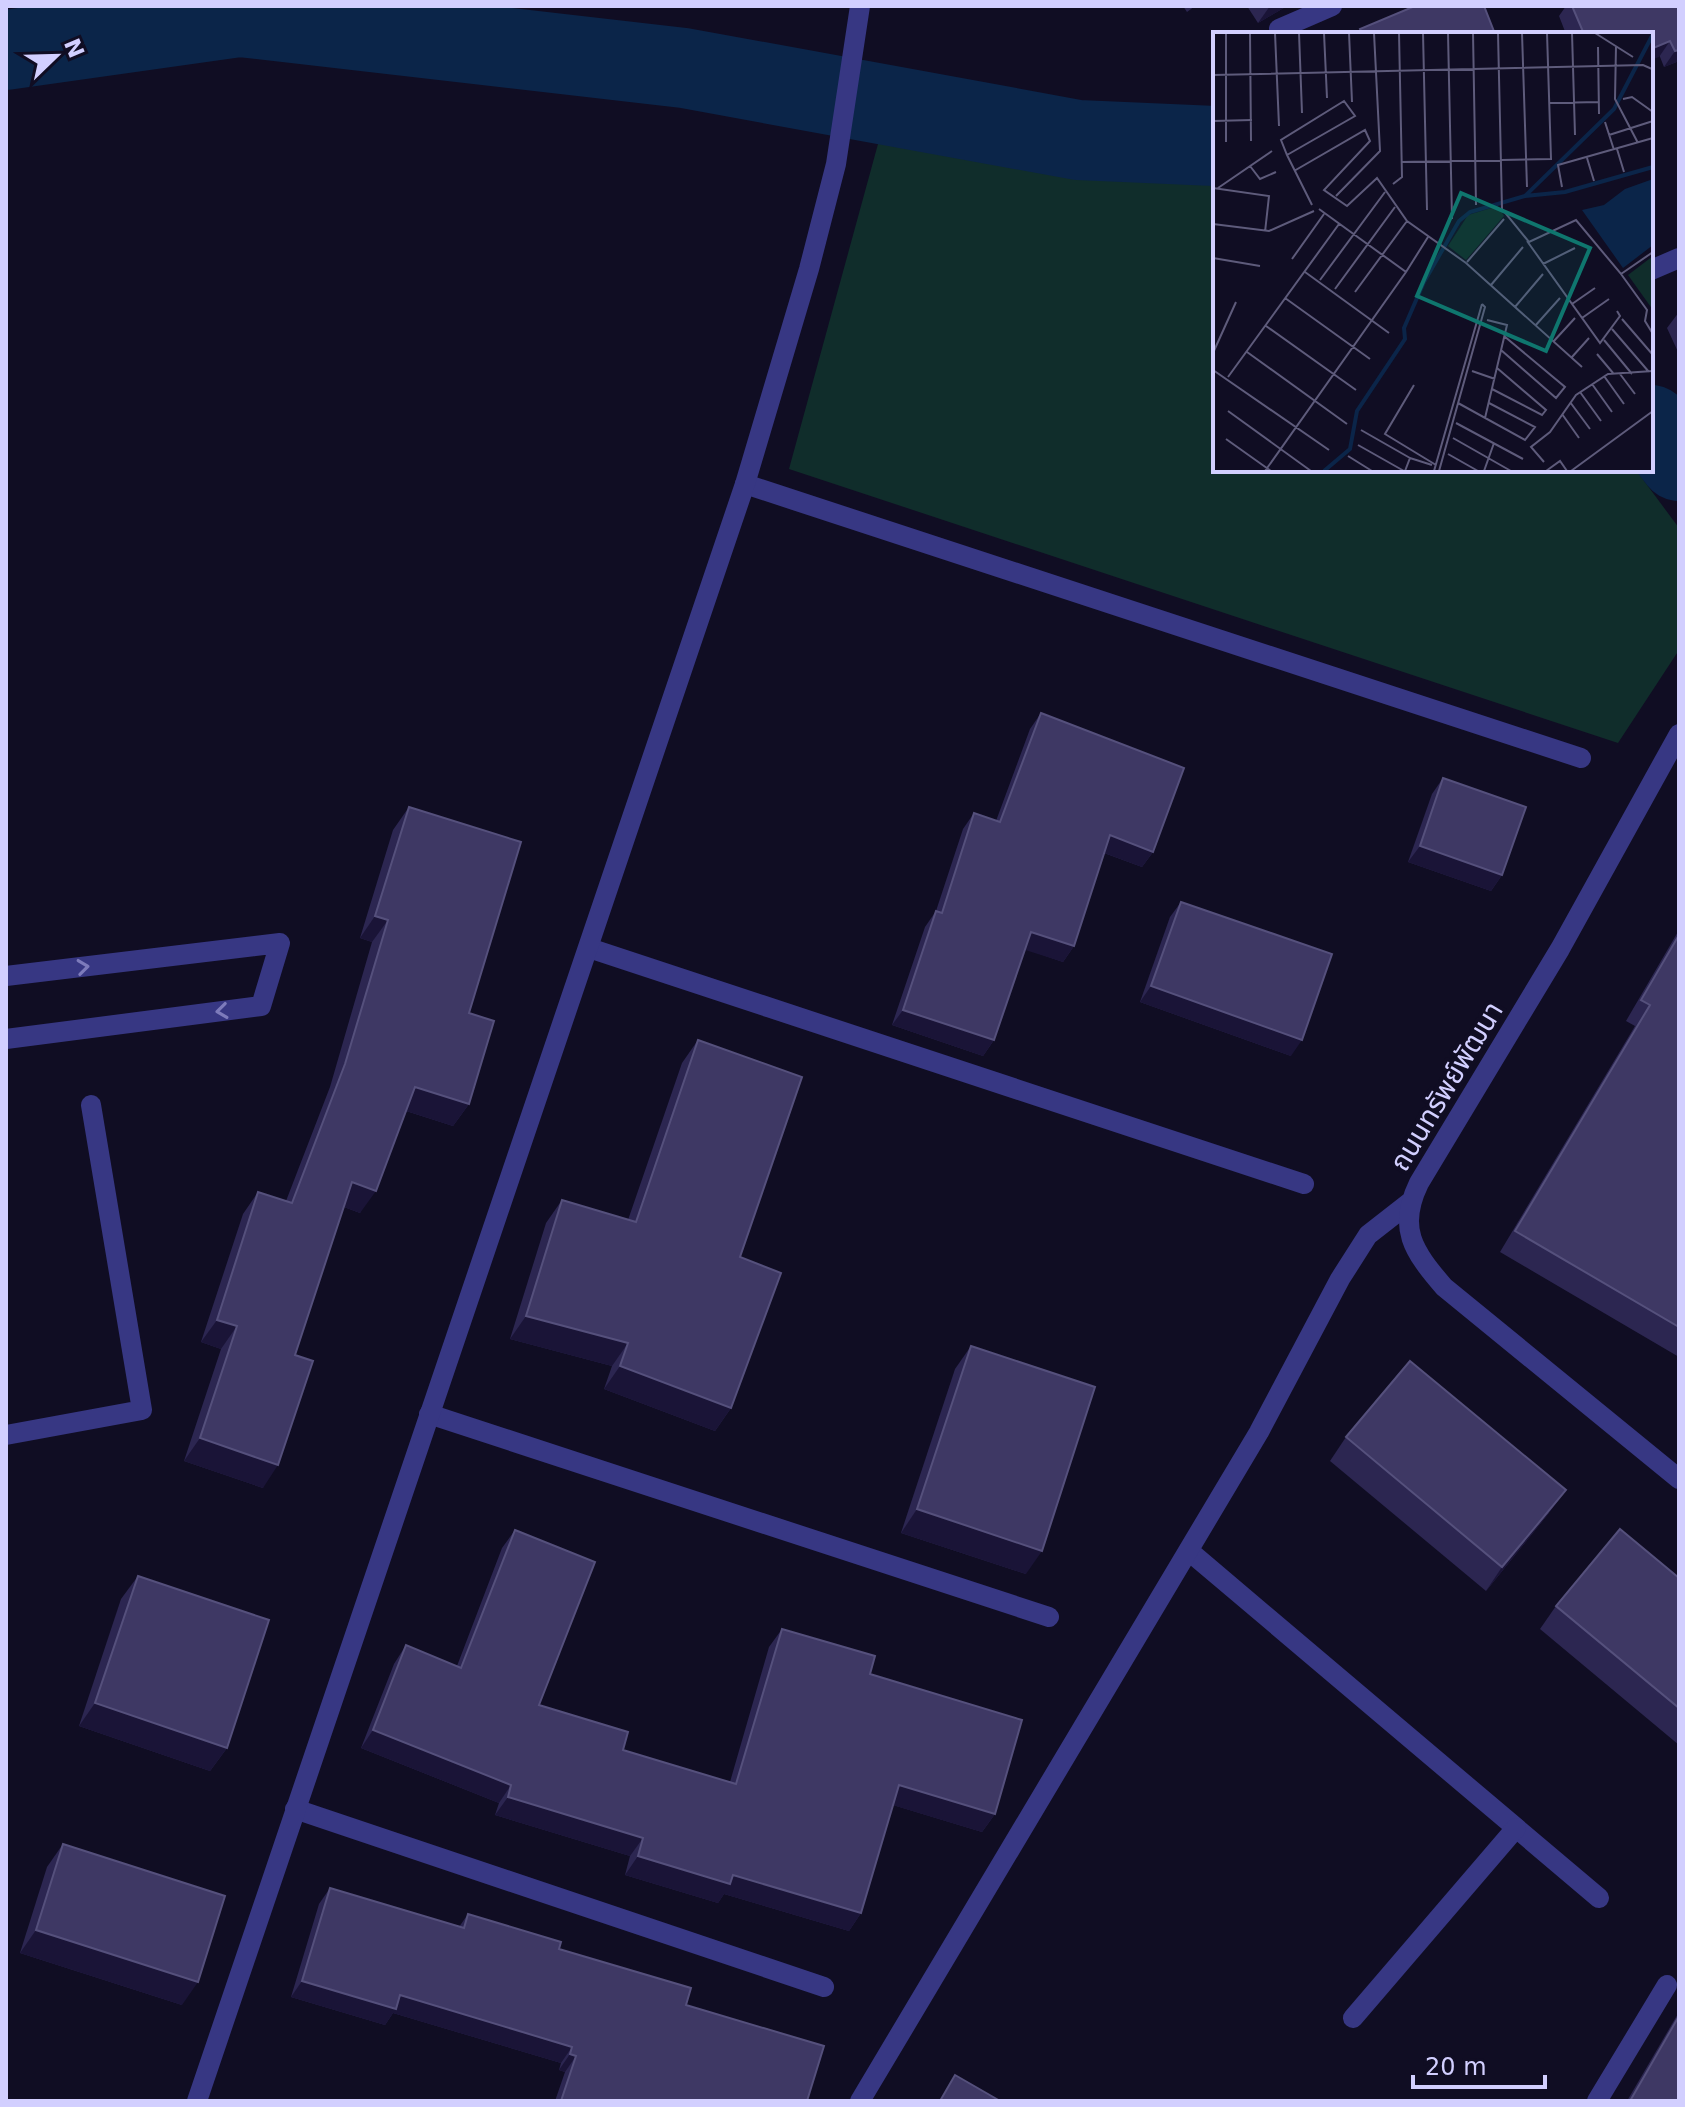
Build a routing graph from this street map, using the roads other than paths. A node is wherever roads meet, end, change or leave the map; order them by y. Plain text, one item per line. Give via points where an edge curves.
1 (860, 6) edge
2 (1332, 6) edge
3 (1279, 29) dead end
4 (1679, 258) edge
5 (1653, 269) edge
6 (745, 484) junction
7 (1679, 734) edge
8 (1581, 758) dead end
9 (589, 948) junction
10 (6, 976) edge
11 (6, 1039) edge
12 (91, 1105) dead end
13 (1304, 1184) dead end
14 (1409, 1203) junction
15 (429, 1414) junction
16 (6, 1435) edge
17 (1679, 1479) edge
18 (1189, 1551) junction
19 (1049, 1617) dead end
20 (295, 1809) junction
21 (1516, 1828) junction
22 (1599, 1898) dead end
23 (1667, 1985) dead end
24 (824, 1987) dead end
25 (1353, 2018) dead end
26 (197, 2101) edge
27 (860, 2101) edge
28 (1597, 2101) edge

1 - 6 street via 836,164
2 - 3 street
4 - 5 street
6 - 8 street
6 - 9 street
7 - 14 street, ถนนทรัพย์พัฒนา
9 - 13 street
9 - 15 street
10 -> 11 street via 280,943 261,1006
12 - 16 street via 142,1410
14 - 17 street, ถนนทรัพย์พัฒนา via 1408,1231 1421,1261 1444,1287
14 - 18 street via 1368,1235 1340,1279
15 - 19 street
15 - 20 street
18 - 21 street
18 - 27 street
20 - 24 street
20 - 26 street
21 - 22 street
21 - 25 street
23 - 28 street

